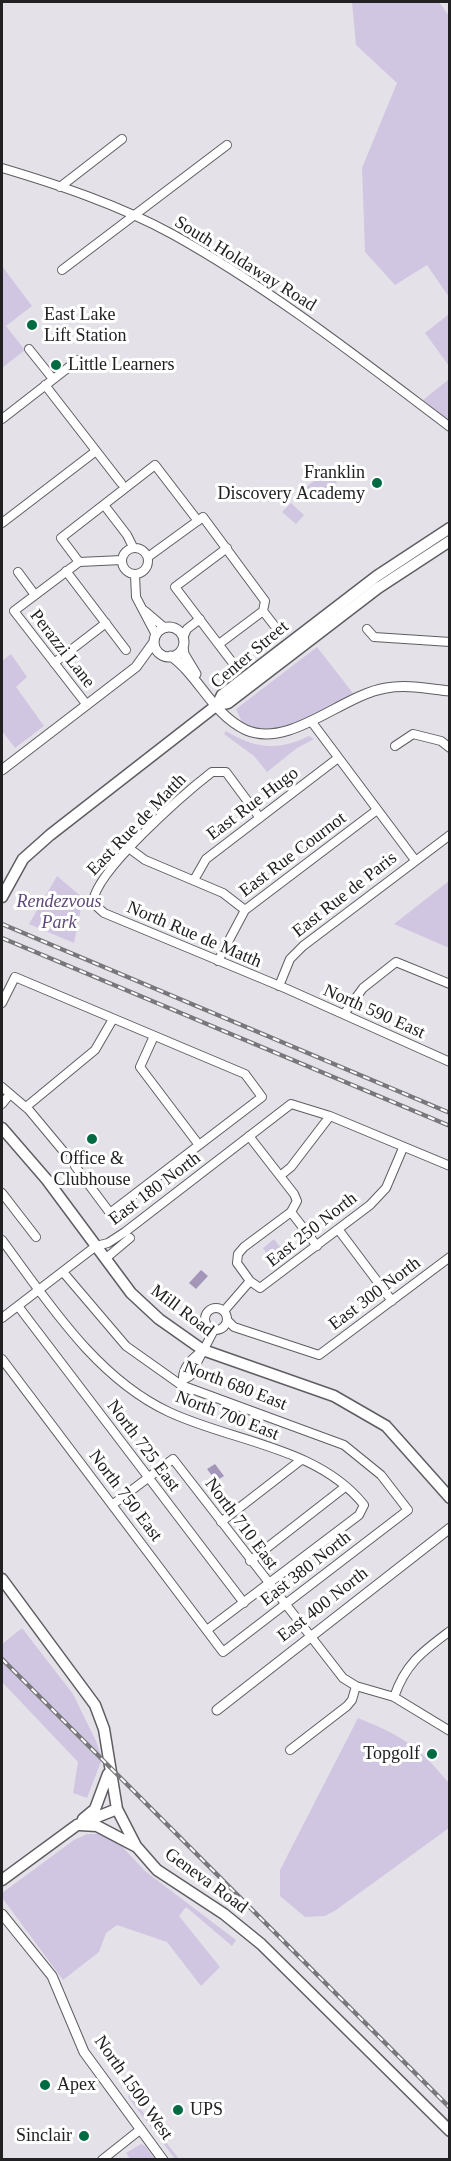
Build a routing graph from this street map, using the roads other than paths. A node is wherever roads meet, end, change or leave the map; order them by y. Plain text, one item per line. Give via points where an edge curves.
1 (122, 139) dead end
2 (227, 145) dead end
3 (2, 168) edge
4 (60, 187) junction
5 (134, 216) junction
6 (62, 270) dead end
7 (29, 349) dead end
8 (78, 360) dead end
9 (53, 379) junction
10 (45, 385) junction
11 (2, 419) edge
12 (450, 427) edge
13 (96, 451) junction
14 (121, 483) dead end
15 (104, 505) junction
16 (201, 519) junction
17 (2, 523) edge
18 (449, 528) edge
19 (450, 541) edge
20 (133, 547) junction
21 (226, 548) junction
22 (148, 557) junction
23 (122, 560) junction
24 (79, 561) junction
25 (419, 561) junction
26 (66, 571) junction
27 (18, 572) dead end
28 (135, 574) junction
29 (377, 576) junction
30 (390, 580) junction
31 (35, 595) junction
32 (145, 611) junction
33 (263, 611) junction
34 (200, 619) junction
35 (106, 623) junction
36 (165, 628) junction
37 (276, 629) dead end
38 (367, 629) dead end
39 (183, 636) junction
40 (155, 639) junction
41 (450, 642) edge
42 (219, 644) junction
43 (126, 650) dead end
44 (169, 656) junction
45 (232, 662) dead end
46 (54, 663) junction
47 (136, 667) junction
48 (450, 692) edge
49 (87, 705) junction
50 (217, 705) junction
51 (311, 721) junction
52 (395, 746) dead end
53 (450, 748) edge
54 (338, 759) junction
55 (2, 770) edge
56 (377, 810) junction
57 (260, 818) junction
58 (447, 837) edge
59 (130, 849) junction
60 (415, 860) junction
61 (194, 880) junction
62 (2, 896) edge
63 (93, 903) joint
64 (244, 910) junction
65 (218, 961) junction
66 (450, 984) edge
67 (283, 987) junction
68 (2, 1003) edge
69 (344, 1014) junction
70 (113, 1019) junction
71 (154, 1036) junction
72 (450, 1062) edge
73 (2, 1087) edge
74 (10, 1094) junction
75 (2, 1104) edge
76 (26, 1107) junction
77 (330, 1116) junction
78 (2, 1128) edge
79 (249, 1136) junction
80 (199, 1145) junction
81 (404, 1148) junction
82 (64, 1152) dead end
83 (75, 1166) dead end
84 (450, 1166) edge
85 (280, 1176) junction
86 (2, 1193) edge
87 (291, 1212) junction
88 (338, 1229) junction
89 (36, 1237) dead end
90 (130, 1238) dead end
91 (2, 1240) edge
92 (96, 1246) junction
93 (317, 1246) junction
94 (450, 1257) edge
95 (105, 1258) junction
96 (63, 1272) junction
97 (250, 1281) junction
98 (39, 1290) junction
99 (392, 1301) junction
100 (18, 1306) junction
101 (224, 1311) junction
102 (2, 1318) edge
103 (227, 1320) junction
104 (214, 1330) junction
105 (203, 1350) junction
106 (2, 1359) edge
107 (302, 1460) junction
108 (148, 1478) junction
109 (345, 1487) junction
110 (450, 1498) edge
111 (112, 1504) junction
112 (408, 1510) joint
113 (221, 1522) junction
114 (450, 1528) edge
115 (250, 1561) junction
116 (2, 1579) edge
117 (268, 1585) junction
118 (244, 1603) junction
119 (284, 1605) junction
120 (207, 1630) junction
121 (450, 1631) edge
122 (309, 1636) junction
123 (223, 1652) joint
124 (356, 1686) junction
125 (394, 1697) junction
126 (218, 1710) dead end
127 (450, 1731) edge
128 (290, 1750) dead end
129 (110, 1768) junction
130 (117, 1809) junction
131 (77, 1825) junction
132 (136, 1846) junction
133 (2, 1880) edge
134 (2, 1914) edge
135 (141, 2129) junction
136 (450, 2131) edge
137 (102, 2160) edge
138 (163, 2160) edge

1 - 4 street
2 - 5 street
3 - 4 street, South Holdaway Road
4 - 5 street, South Holdaway Road
5 - 6 street
5 - 12 street, South Holdaway Road via 172,234 300,314
7 - 9 street
8 - 9 street
9 - 10 street
10 - 11 street
10 - 13 street
13 - 14 street
13 - 17 street
15 - 16 street via 155,465
15 - 20 street
15 - 24 street via 61,538
16 - 21 street
16 - 22 street
18 - 25 main road via 447,535 420,552
18 - 29 main road, Center Street
19 - 25 main road, Center Street
20 - 22 street via 141,548
20 - 23 street
21 - 33 street via 263,595
21 - 34 street via 175,587
22 - 28 street via 146,569
23 - 24 street
23 - 28 street via 125,569
24 - 26 street
25 - 30 main road, Center Street
26 - 31 street
26 - 35 street
27 - 31 street
28 - 32 street via 136,597
29 - 30 main road
29 - 50 main road, Center Street via 222,695
30 - 50 main road, Center Street via 228,703
31 - 46 street, Perazzi Lane via 14,611
32 - 36 street
32 - 40 street
33 - 37 street
33 - 42 street
34 - 39 street
34 - 42 street
35 - 43 street
35 - 46 street
36 - 39 street
36 - 40 street
38 - 41 street via 374,637
39 - 44 street
39 - 50 street via 191,668
40 - 44 street via 158,651
40 - 47 street
42 - 45 street
44 - 47 street via 153,658
44 - 50 street
46 - 49 street, Perazzi Lane
47 - 49 street
48 - 51 street via 386,688 356,697
49 - 55 street
50 - 51 street via 245,729 264,735
50 - 62 main road via 50,835 23,859
51 - 54 street
52 - 53 street via 413,734 441,741
54 - 56 street
54 - 57 street, East Rue Hugo
56 - 60 street
56 - 64 street, East Rue Cournot
57 - 59 street, East Rue de Matth via 226,772 212,772 182,795
57 - 61 street, East Rue Hugo via 206,859
58 - 60 street, East Rue de Paris
59 - 61 street via 145,860
59 - 63 street, East Rue de Matth via 105,875 93,894
60 - 67 street, East Rue de Paris via 303,946 290,959
61 - 64 street via 223,893
63 - 65 street, North Rue de Matth via 104,913
64 - 65 street, East Rue Cournot
65 - 67 street, North Rue de Matth
66 - 69 street via 396,962 363,988
67 - 69 street, North 590 East
68 - 70 street via 15,977
69 - 72 street, North 590 East
70 - 71 street
70 - 76 street via 95,1050
71 - 80 street via 140,1067
71 - 80 street via 245,1074 262,1097
73 - 74 street
74 - 75 street
74 - 76 street
76 - 82 street
77 - 79 street, East 180 North via 291,1104
77 - 81 street
77 - 85 street
78 - 92 main road, Mill Road
79 - 85 street
79 - 92 street, East 180 North via 120,1235
80 - 83 street via 110,1213
81 - 84 street
81 - 88 street, East 250 North via 386,1188
85 - 87 street via 297,1201
86 - 89 street
87 - 93 street
87 - 97 street via 238,1254 237,1263
88 - 93 street, East 250 North
88 - 99 street
90 - 95 street, East 180 North
91 - 98 street
92 - 95 main road, Mill Road
92 - 96 street, East 180 North
93 - 97 street, East 250 North via 260,1288
94 - 99 street, East 300 North
95 - 105 main road, Mill Road via 131,1293 159,1319
96 - 98 street, East 180 North
96 - 112 street, North 680 East via 126,1346 181,1385 344,1445 381,1475
97 - 101 street, East 250 North
98 - 100 street, East 180 North
98 - 107 street, North 700 East via 103,1365 130,1388 168,1412
99 - 103 street, East 300 North via 319,1355 234,1327
100 - 102 street, East 180 North
100 - 108 street, North 725 East
101 - 103 street
101 - 104 street via 214,1307 205,1315 207,1326
103 - 104 street via 221,1329
104 - 105 street
105 - 110 main road, Mill Road via 334,1396 386,1426
106 - 111 street, North 750 East
107 - 109 street, North 700 East via 325,1469
107 - 113 street
108 - 111 street
108 - 113 street, North 710 East via 173,1459
108 - 118 street, North 725 East
109 - 115 street
109 - 117 street, North 700 East via 364,1505 359,1515
111 - 120 street, North 750 East
112 - 119 street, East 380 North
113 - 115 street, North 710 East
114 - 122 street, East 400 North
115 - 117 street, North 710 East
116 - 129 main road, Geneva Road via 95,1705 104,1729
117 - 118 street
117 - 119 street, North 710 East
118 - 120 street
119 - 122 street, North 710 East
119 - 123 street, East 380 North
120 - 123 street, North 750 East
121 - 125 street via 413,1659
122 - 124 street via 343,1677
122 - 126 street, East 400 North
124 - 125 street
124 - 128 street via 347,1706
125 - 127 street
129 - 130 main road, Geneva Road
129 - 131 main road via 95,1809
130 - 131 main road
130 - 132 main road, Geneva Road
131 - 132 main road via 97,1826
131 - 133 main road
132 - 136 main road, Geneva Road via 157,1870 261,1944
134 - 135 street, North 1500 West via 52,1976 84,2052
135 - 137 street
135 - 138 street, North 1500 West

